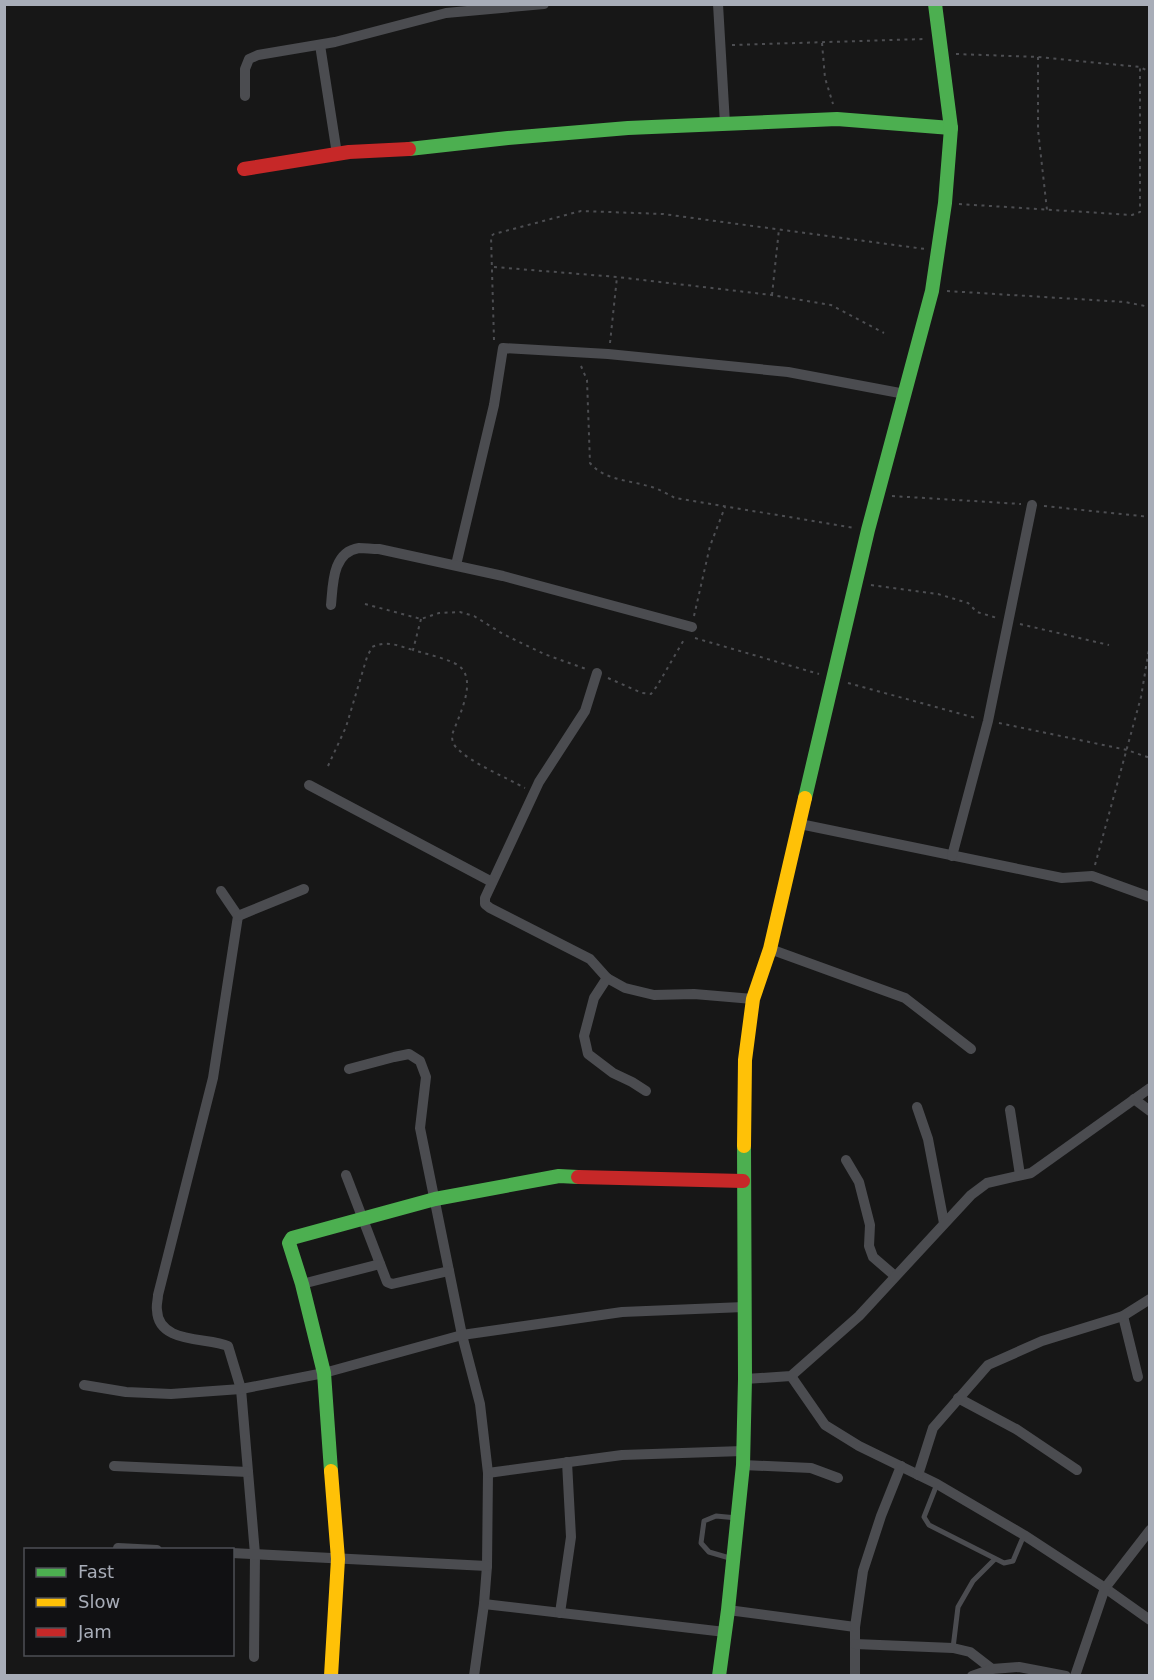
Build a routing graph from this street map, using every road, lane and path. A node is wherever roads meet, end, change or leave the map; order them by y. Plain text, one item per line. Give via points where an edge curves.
1 (544, 4) edge
2 (718, 4) edge
3 (935, 4) edge
4 (939, 38) junction
5 (822, 42) junction
6 (320, 45) junction
7 (720, 45) junction
8 (941, 54) junction
9 (1038, 57) junction
10 (1140, 67) junction
11 (1149, 72) edge
12 (245, 96) dead end
13 (837, 119) junction
14 (725, 124) junction
15 (951, 128) junction
16 (337, 154) junction
17 (244, 169) dead end
18 (945, 203) junction
19 (1047, 210) junction
20 (779, 229) junction
21 (939, 251) junction
22 (492, 267) junction
23 (617, 277) junction
24 (932, 291) junction
25 (772, 295) junction
26 (1149, 307) edge
27 (884, 333) dead end
28 (496, 345) dead end
29 (575, 352) junction
30 (608, 354) junction
31 (905, 394) junction
32 (877, 495) junction
33 (1032, 505) junction
34 (725, 507) junction
35 (1149, 517) edge
36 (868, 530) junction
37 (456, 566) junction
38 (856, 582) junction
39 (365, 604) dead end
40 (331, 605) dead end
41 (421, 619) junction
42 (1008, 621) junction
43 (692, 627) joint
44 (1149, 643) edge
45 (1109, 645) dead end
46 (413, 650) junction
47 (1148, 666) edge
48 (597, 673) junction
49 (834, 679) junction
50 (1127, 750) junction
51 (1149, 758) edge
52 (328, 766) dead end
53 (309, 785) dead end
54 (534, 793) junction
55 (800, 824) junction
56 (952, 856) junction
57 (1092, 876) junction
58 (492, 882) junction
59 (303, 889) dead end
60 (221, 891) dead end
61 (1149, 897) edge
62 (238, 916) junction
63 (770, 949) junction
64 (607, 978) junction
65 (753, 999) junction
66 (971, 1049) dead end
67 (349, 1069) dead end
68 (1149, 1088) edge
69 (646, 1091) dead end
70 (1134, 1099) junction
71 (917, 1107) dead end
72 (1011, 1110) dead end
73 (1149, 1111) edge
74 (846, 1160) dead end
75 (346, 1176) dead end
76 (1020, 1176) junction
77 (742, 1181) junction
78 (435, 1199) junction
79 (363, 1219) junction
80 (944, 1223) junction
81 (380, 1264) junction
82 (449, 1271) junction
83 (895, 1276) junction
84 (302, 1284) junction
85 (1149, 1299) edge
86 (744, 1307) junction
87 (1123, 1316) junction
88 (462, 1335) junction
89 (324, 1373) junction
90 (791, 1376) junction
91 (1138, 1377) dead end
92 (745, 1379) junction
93 (84, 1385) dead end
94 (240, 1389) junction
95 (958, 1398) junction
96 (743, 1458) junction
97 (567, 1462) junction
98 (114, 1466) dead end
99 (901, 1466) junction
100 (1077, 1470) dead end
101 (248, 1472) junction
102 (488, 1473) junction
103 (918, 1475) junction
104 (837, 1478) dead end
105 (937, 1484) junction
106 (738, 1518) junction
107 (1149, 1530) edge
108 (1024, 1535) junction
109 (234, 1553) edge
110 (255, 1554) junction
111 (338, 1559) junction
112 (734, 1559) junction
113 (995, 1559) junction
114 (487, 1566) junction
115 (1105, 1588) junction
116 (484, 1604) junction
117 (728, 1611) junction
118 (560, 1613) junction
119 (1149, 1620) edge
120 (855, 1627) junction
121 (725, 1632) junction
122 (855, 1644) junction
123 (953, 1648) junction
124 (254, 1657) dead end
125 (992, 1669) junction
126 (331, 1676) edge
127 (474, 1676) edge
128 (719, 1676) edge
129 (855, 1676) edge
130 (972, 1676) edge
131 (1066, 1676) edge
132 (1075, 1676) edge

1 - 6 street via 446,13
2 - 7 street
3 - 4 main road
4 - 5 path
4 - 8 main road
5 - 7 path
5 - 13 path via 825,78
6 - 12 street via 249,59
6 - 16 street
7 - 14 street
8 - 9 path
8 - 15 main road
9 - 10 path
9 - 19 path via 1038,130
10 - 11 path
10 - 19 path via 1140,212 1132,215
13 - 14 main road
13 - 15 main road
14 - 16 main road via 628,128
15 - 18 main road
16 - 17 main road
18 - 19 path
18 - 21 main road
20 - 21 path
20 - 22 path via 663,213 581,211 494,234
20 - 25 path
21 - 24 main road
22 - 23 path
22 - 28 path
23 - 25 path
23 - 30 path
24 - 26 path via 1125,302
24 - 31 main road
25 - 27 path via 831,305
29 - 30 street
29 - 34 path via 587,380 590,463 595,470 650,486 675,498
29 - 37 street via 503,348 494,405
30 - 31 street via 788,372
31 - 32 main road
32 - 33 path
32 - 36 main road
33 - 35 path
33 - 42 street
34 - 36 path
34 - 43 path via 710,546
36 - 38 main road
37 - 40 street via 359,548 340,559
37 - 43 street
38 - 42 path via 938,594
38 - 49 main road
39 - 41 path
41 - 46 path
41 - 48 path via 439,613 474,616 544,654
42 - 45 path
42 - 56 street via 988,721
44 - 47 path
46 - 52 path via 390,643 372,647 346,727
46 - 54 path via 465,670 467,690 452,735 456,748
47 - 50 path
48 - 49 path via 651,694 687,636
48 - 54 street via 585,711
49 - 55 main road
50 - 51 path
50 - 57 path
53 - 58 street
54 - 58 street
55 - 56 street
55 - 63 main road
56 - 57 street via 1062,878
57 - 61 street
58 - 64 street via 485,904 590,959
59 - 62 street
60 - 62 street
62 - 94 street via 213,1078 156,1312 162,1325 174,1334 228,1346
63 - 65 main road
63 - 66 street via 905,998
64 - 65 street via 625,988 654,994
64 - 69 street via 594,998 584,1036 588,1054
65 - 77 main road via 745,1060
67 - 78 street via 409,1054 420,1062 426,1077 420,1128
68 - 70 street
70 - 73 street
70 - 76 street via 1031,1173
71 - 80 street via 928,1139
72 - 76 street
74 - 83 street via 859,1182 870,1225 868,1246 873,1257
75 - 79 street
76 - 80 street via 987,1183
77 - 78 main road via 559,1176
77 - 86 main road
78 - 79 main road
78 - 82 street
79 - 81 street
79 - 84 main road via 289,1240
80 - 83 street
81 - 82 street via 389,1283
81 - 84 street
82 - 88 street
83 - 90 street via 859,1316
84 - 89 main road
85 - 87 street
86 - 88 street via 622,1312
86 - 92 main road
87 - 91 street
87 - 95 street via 1042,1341 988,1365
88 - 89 street
88 - 102 street via 480,1404
89 - 94 street
89 - 111 main road
90 - 92 street
90 - 99 street via 825,1425
92 - 96 main road
93 - 94 street via 171,1394
94 - 101 street
95 - 100 street via 1016,1429
95 - 103 street via 933,1428
96 - 97 street via 622,1455
96 - 104 street via 811,1468
96 - 106 main road
97 - 102 street
97 - 118 street via 570,1537
98 - 101 street
99 - 103 street
99 - 120 street via 863,1571
101 - 110 street
102 - 114 street
103 - 105 street
105 - 108 street
105 - 113 lane via 924,1517 929,1525
106 - 112 main road
106 - 112 lane via 716,1516 705,1521 701,1543 709,1552
107 - 115 street
108 - 113 lane via 1013,1561
108 - 115 street
109 - 110 street
110 - 111 street
110 - 124 street
111 - 114 street
111 - 126 main road
112 - 117 main road
113 - 123 lane via 973,1581 958,1607
114 - 116 street
115 - 119 street
115 - 132 street
116 - 118 street
116 - 127 street
117 - 120 street
117 - 121 main road
118 - 121 street
120 - 122 street
121 - 128 main road
122 - 123 street
122 - 129 street
123 - 125 street via 970,1652
125 - 130 street
125 - 131 street via 1019,1667

